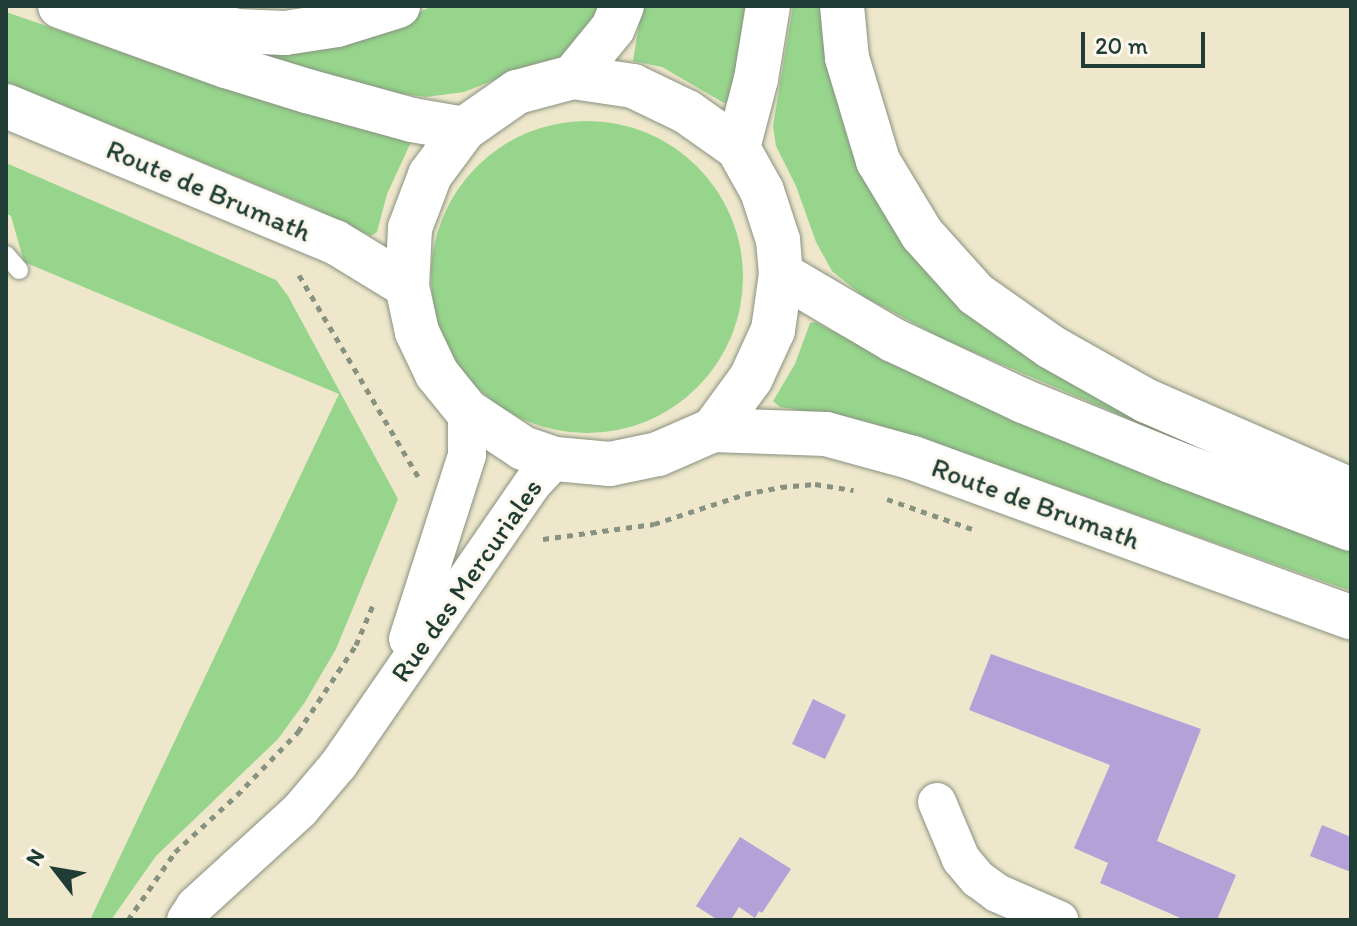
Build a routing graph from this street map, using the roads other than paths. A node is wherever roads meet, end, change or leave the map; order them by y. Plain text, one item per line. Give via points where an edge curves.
1 (60, 6) edge
2 (152, 6) edge
3 (398, 6) edge
4 (622, 6) edge
5 (768, 6) edge
6 (842, 6) edge
7 (573, 77) junction
8 (6, 106) edge
9 (464, 129) junction
10 (738, 148) junction
11 (6, 255) edge
12 (19, 270) dead end
13 (781, 274) junction
14 (407, 286) junction
15 (467, 411) junction
16 (713, 430) junction
17 (555, 459) junction
18 (1351, 490) edge
19 (1351, 529) edge
20 (1351, 617) edge
21 (379, 703) junction
22 (937, 802) dead end
23 (186, 920) edge
24 (1059, 920) edge

1 - 9 main road via 293,87
2 - 3 main road via 237,31 285,33 337,25
4 - 7 main road via 613,28
5 - 10 main road
6 - 18 main road via 847,58 878,161 922,234 976,294 1051,347 1147,401
7 - 9 main road via 517,92
7 - 10 main road via 633,86 687,112
8 - 14 main road, Route de Brumath via 335,242
9 - 14 main road via 430,175 410,228
10 - 13 main road via 762,191 778,240
11 - 12 lane
13 - 16 main road via 773,330 751,378
13 - 19 main road via 893,340 1023,401
14 - 15 main road via 423,346 437,374
15 - 17 main road via 523,448
15 - 21 street, Rue des Mercuriales via 467,455 449,521 417,617
16 - 17 main road via 658,454 610,464
16 - 20 main road, Route de Brumath via 826,434 913,458
17 - 21 street, Rue des Mercuriales
21 - 23 street, Rue des Mercuriales via 339,764 300,810
22 - 24 street via 961,859 978,879

